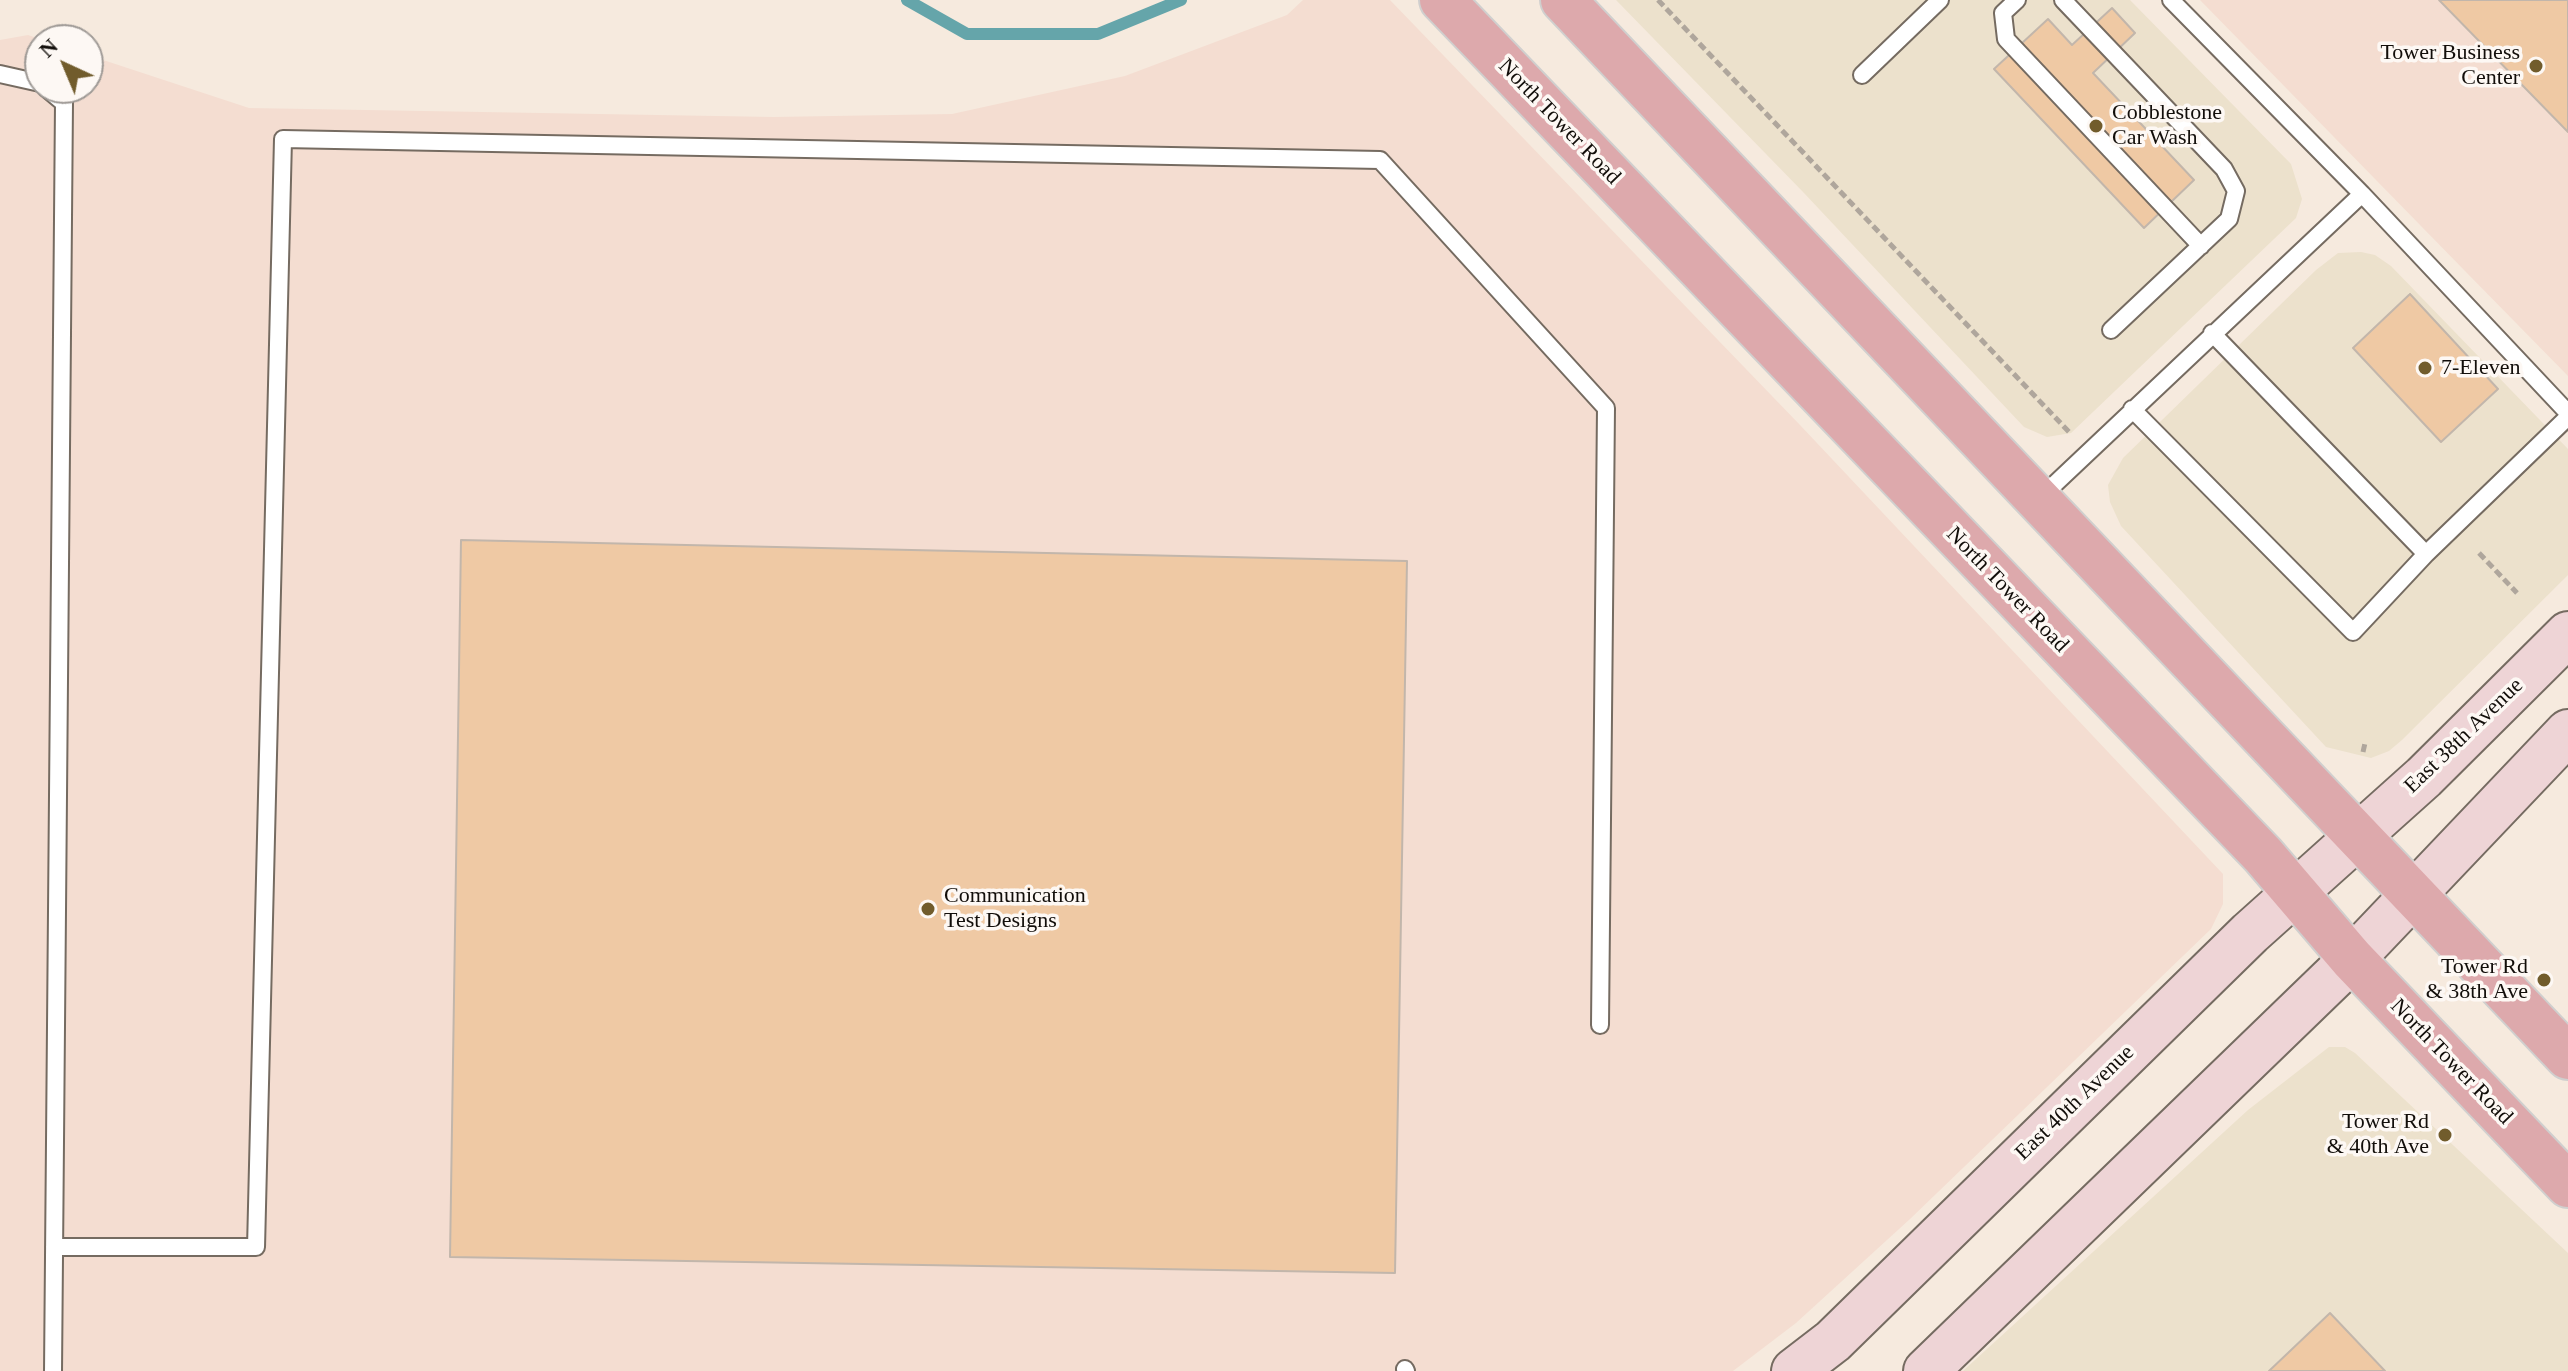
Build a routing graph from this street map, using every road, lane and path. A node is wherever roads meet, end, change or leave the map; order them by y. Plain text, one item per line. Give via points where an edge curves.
1 (1442, 0) edge
2 (1563, 0) edge
3 (1658, 0) edge
4 (1940, 0) edge
5 (2017, 0) edge
6 (2063, 0) edge
7 (2171, 0) edge
8 (0, 74) edge
9 (1862, 75) dead end
10 (24, 79) edge
11 (64, 104) edge
12 (2362, 194) junction
13 (2201, 246) junction
14 (2111, 330) dead end
15 (2212, 333) junction
16 (2132, 409) junction
17 (2568, 415) edge
18 (2061, 423) dead end
19 (2039, 498) junction
20 (2479, 553) dead end
21 (2426, 554) junction
22 (2517, 593) dead end
23 (2568, 634) edge
24 (2568, 732) edge
25 (2365, 743) dead end
26 (2363, 752) dead end
27 (2357, 835) junction
28 (2296, 893) junction
29 (2414, 896) junction
30 (2352, 959) junction
31 (1600, 1025) dead end
32 (2568, 1057) edge
33 (2568, 1185) edge
34 (54, 1247) junction
35 (53, 1371) edge
36 (1794, 1371) edge
37 (1926, 1371) edge

1 - 28 main road, North Tower Road
2 - 19 main road
3 - 18 path
4 - 9 lane
5 - 13 lane via 2003,13 2006,39
6 - 13 lane via 2224,169 2236,191 2229,219
7 - 12 lane
8 - 10 lane
11 - 34 lane
12 - 15 lane
12 - 17 lane
13 - 14 lane
15 - 16 lane
15 - 21 lane
16 - 19 lane
16 - 21 lane via 2353,632
17 - 21 lane
19 - 27 main road
20 - 22 path
23 - 27 main road, East 38th Avenue via 2424,777
24 - 29 main road
25 - 26 path
27 - 28 main road, East 40th Avenue
27 - 29 main road
28 - 30 main road, North Tower Road
28 - 36 main road, East 40th Avenue via 1833,1341
29 - 30 main road
29 - 32 main road
30 - 33 main road, North Tower Road
30 - 37 main road
31 - 34 lane via 1606,408 1380,160 283,139 256,1247
34 - 35 lane

